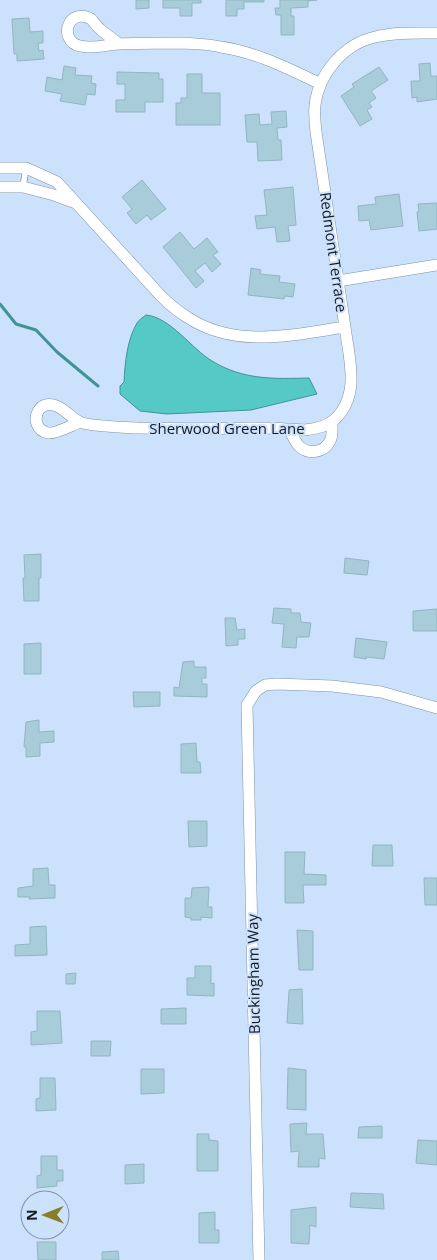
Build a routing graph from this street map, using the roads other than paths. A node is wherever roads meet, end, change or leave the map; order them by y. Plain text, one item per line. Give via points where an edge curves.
1 (437, 33) edge
2 (119, 44) dead end
3 (322, 84) junction
4 (0, 168) edge
5 (26, 168) junction
6 (0, 187) edge
7 (22, 187) junction
8 (77, 203) junction
9 (437, 265) edge
10 (338, 281) junction
11 (345, 327) junction
12 (80, 422) dead end
13 (332, 422) junction
14 (289, 429) junction
15 (437, 708) edge
16 (259, 1260) edge

1 - 3 street, Redmont Terrace via 386,34 364,40 339,57
2 - 3 street via 222,47 275,63
3 - 10 street, Redmont Terrace via 314,118
4 - 5 street, Redmont Terrace
5 - 7 lane
5 - 8 street, Redmont Terrace via 57,182
6 - 7 street, Redmont Terrace
7 - 8 street, Redmont Terrace
8 - 11 street, Redmont Terrace via 160,295 186,318 202,326 226,334 256,338
9 - 10 street
10 - 11 street, Redmont Terrace
11 - 13 street via 352,382 345,406
12 - 14 street, Sherwood Green Lane via 170,429
13 - 14 street, Sherwood Green Lane via 303,430
13 - 14 street via 330,442 314,452 301,448
15 - 16 street, Buckingham Way via 381,692 278,684 256,690 247,705

